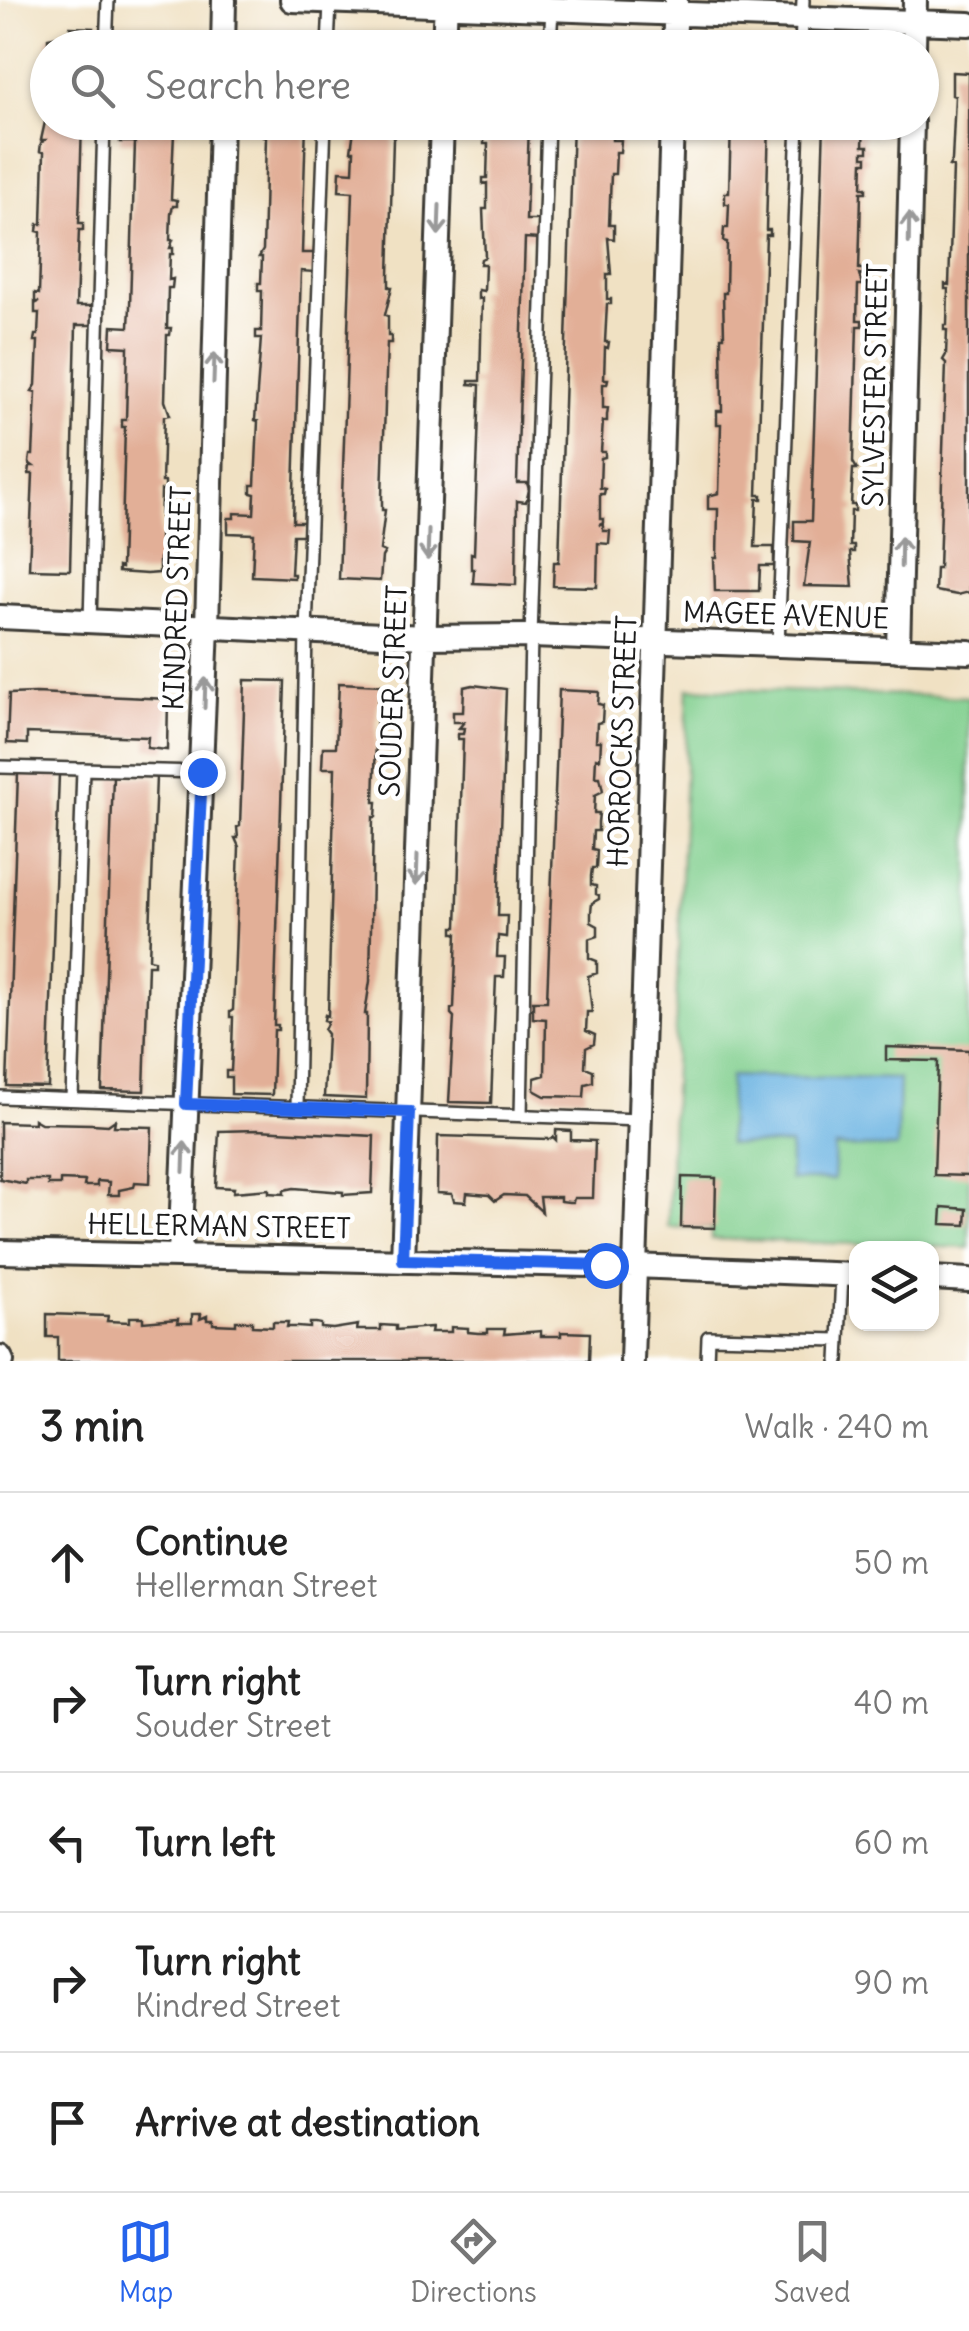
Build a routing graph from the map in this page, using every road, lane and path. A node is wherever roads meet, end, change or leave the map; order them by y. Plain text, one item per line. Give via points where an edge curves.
1 (108, 0) edge
2 (224, 0) edge
3 (292, 0) edge
4 (330, 0) edge
5 (446, 3) edge
6 (552, 5) edge
7 (676, 7) edge
8 (803, 10) edge
9 (915, 11) edge
10 (969, 24) edge
11 (107, 30) edge
12 (223, 30) edge
13 (329, 30) edge
14 (445, 30) edge
15 (551, 30) edge
16 (103, 140) edge
17 (220, 140) edge
18 (324, 140) edge
19 (441, 140) edge
20 (547, 140) edge
21 (671, 140) edge
22 (797, 140) edge
23 (912, 140) edge
24 (0, 616) edge
25 (90, 621) junction
26 (207, 626) junction
27 (306, 631) junction
28 (531, 636) junction
29 (425, 638) junction
30 (655, 640) junction
31 (778, 646) junction
32 (898, 650) junction
33 (969, 652) edge
34 (0, 768) edge
35 (83, 769) junction
36 (202, 772) junction
37 (0, 1097) edge
38 (72, 1100) junction
39 (186, 1104) junction
40 (296, 1108) junction
41 (409, 1112) junction
42 (520, 1116) junction
43 (640, 1120) junction
44 (0, 1252) edge
45 (180, 1254) junction
46 (403, 1260) junction
47 (634, 1266) junction
48 (849, 1275) edge
49 (939, 1278) edge
50 (969, 1280) edge
51 (838, 1340) junction
52 (632, 1361) edge
53 (707, 1361) edge
54 (838, 1361) edge

1 - 11 lane
2 - 12 street
3 - 4 street
4 - 5 street
4 - 13 lane
5 - 6 street
5 - 14 street
6 - 7 street
6 - 15 lane
7 - 8 street
8 - 9 street
9 - 10 street
16 - 25 lane
26 -> 17 street, KINDRED STREET
18 - 27 lane
19 -> 29 street, SOUDER STREET
20 - 28 lane
21 - 30 street, HORROCKS STREET
22 - 31 lane
32 -> 23 street, SYLVESTER STREET
24 - 25 street, MAGEE AVENUE
25 - 26 street, MAGEE AVENUE
26 - 27 street, MAGEE AVENUE
36 -> 26 street, KINDRED STREET
27 - 29 street, MAGEE AVENUE
27 - 40 lane
28 - 29 street, MAGEE AVENUE
28 - 30 street, MAGEE AVENUE
28 - 42 lane
29 -> 41 street, SOUDER STREET
30 - 31 street, MAGEE AVENUE
30 - 43 street, HORROCKS STREET
31 - 32 street, MAGEE AVENUE
32 - 33 street, MAGEE AVENUE
34 - 35 lane
35 - 36 lane
35 - 38 lane
36 - 39 street, KINDRED STREET
37 - 38 lane
38 - 39 lane
39 - 40 lane
45 -> 39 street, KINDRED STREET
40 - 41 lane
41 - 42 lane
41 - 46 street, SOUDER STREET
42 - 43 lane
43 - 47 street, HORROCKS STREET
44 - 45 street, HELLERMAN STREET
45 - 46 street, HELLERMAN STREET
46 - 47 street, HELLERMAN STREET
47 - 48 street, HELLERMAN STREET
47 - 52 street, HORROCKS STREET
48 - 51 lane
49 - 50 street
51 - 53 lane via 708,1336
51 - 54 lane

